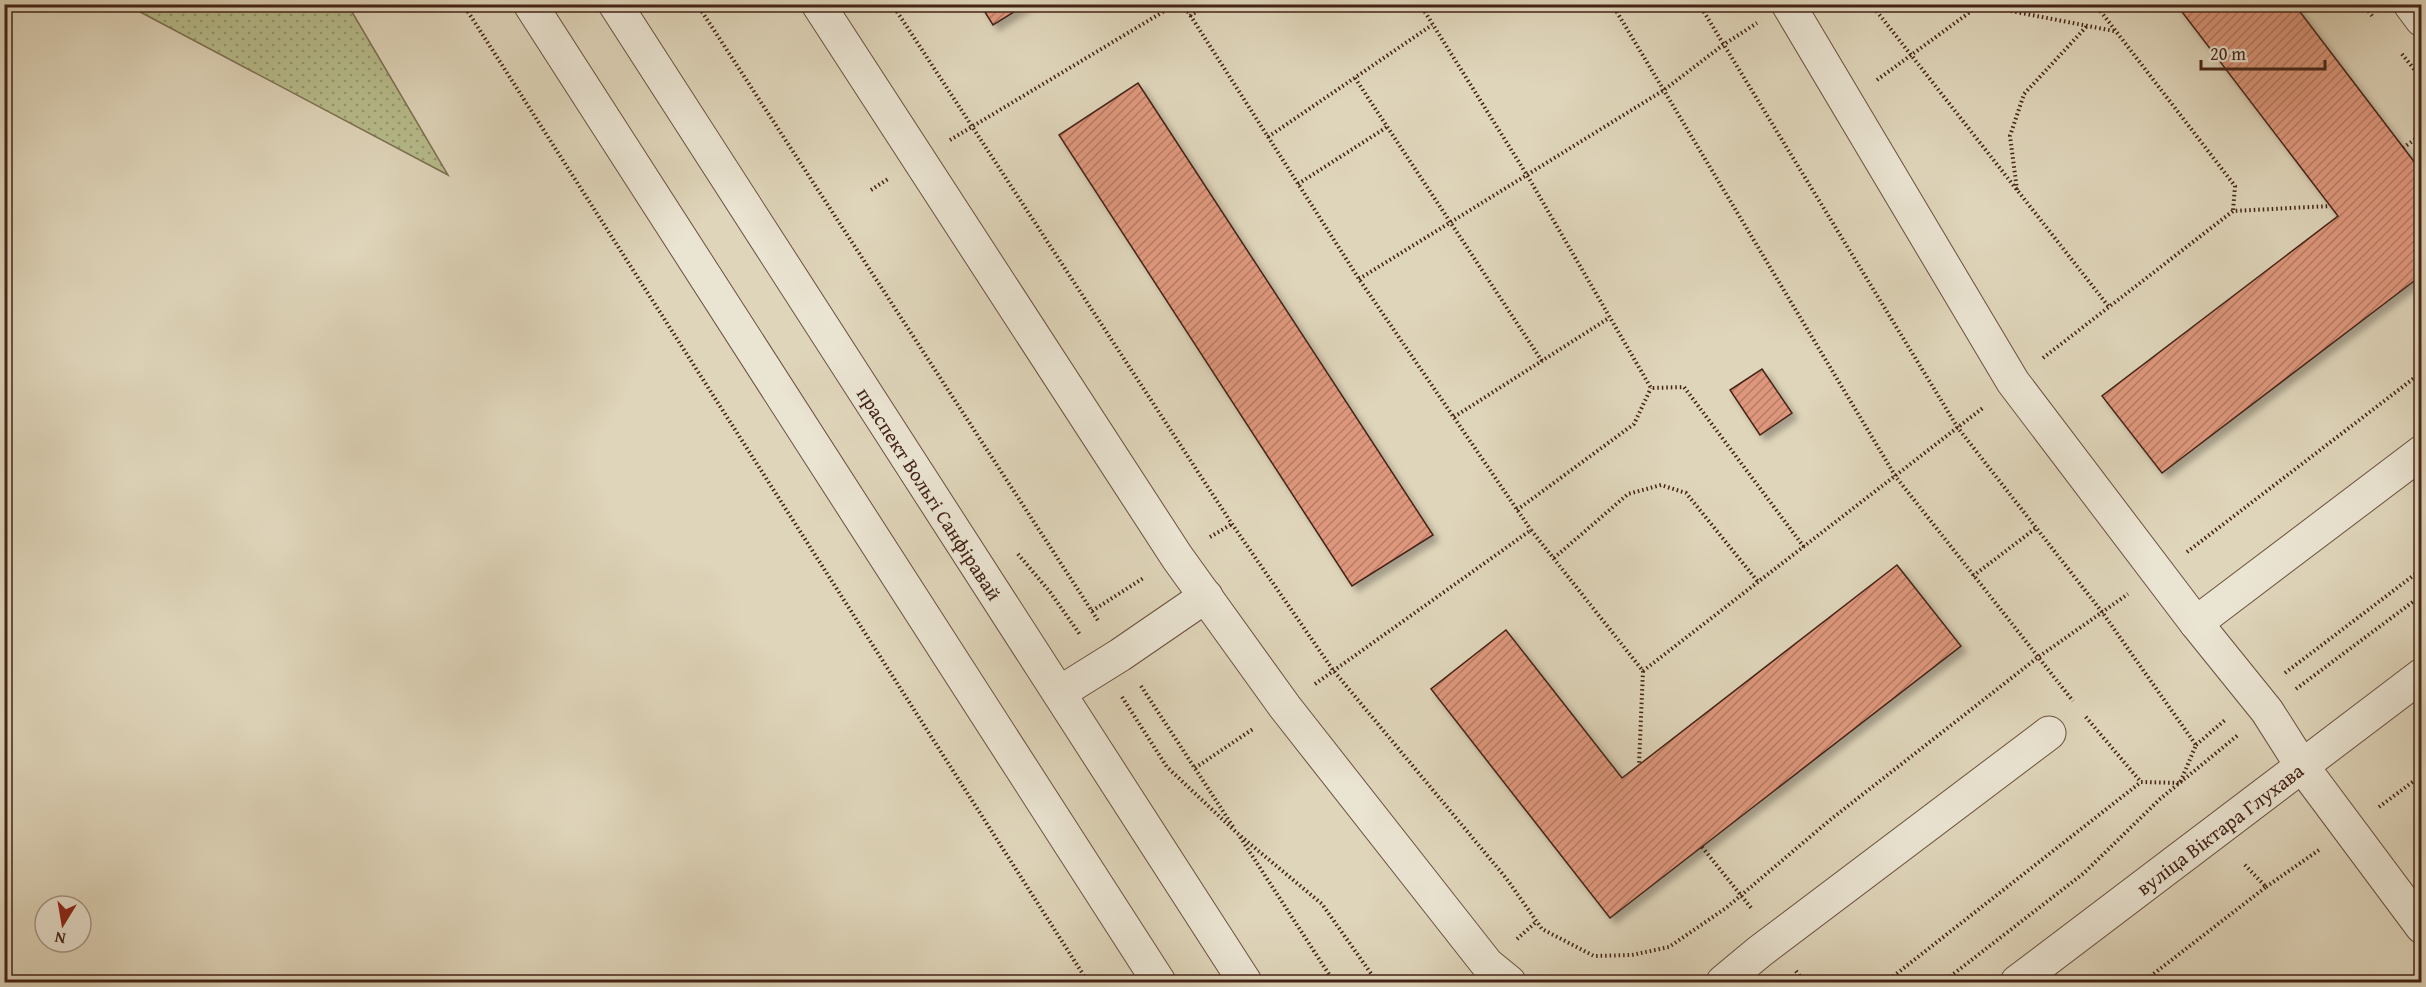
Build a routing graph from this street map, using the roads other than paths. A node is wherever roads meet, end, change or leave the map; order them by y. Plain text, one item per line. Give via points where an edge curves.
1 (530, 4) edge
2 (615, 4) edge
3 (818, 4) edge
4 (1788, 4) edge
5 (2410, 4) edge
6 (2421, 20) edge
7 (2421, 452) edge
8 (1206, 596) junction
9 (2196, 623) junction
10 (2421, 675) edge
11 (1059, 693) junction
12 (2049, 733) dead end
13 (2302, 766) junction
14 (2421, 927) edge
15 (1160, 982) edge
16 (1245, 982) edge
17 (1509, 982) edge
18 (1723, 982) edge
19 (2017, 982) edge

1 - 15 street
2 - 11 street, праспект Вольгі Санфіравай
3 - 8 street
4 - 9 street via 2013,382
5 - 6 street
7 - 9 street
8 - 11 street
8 - 17 street via 1285,707 1487,964
9 - 13 street via 2261,703
10 - 13 street, вуліца Віктара Глухава
11 - 16 street, праспект Вольгі Санфіравай
12 - 18 street
13 - 14 street
13 - 19 street, вуліца Віктара Глухава

